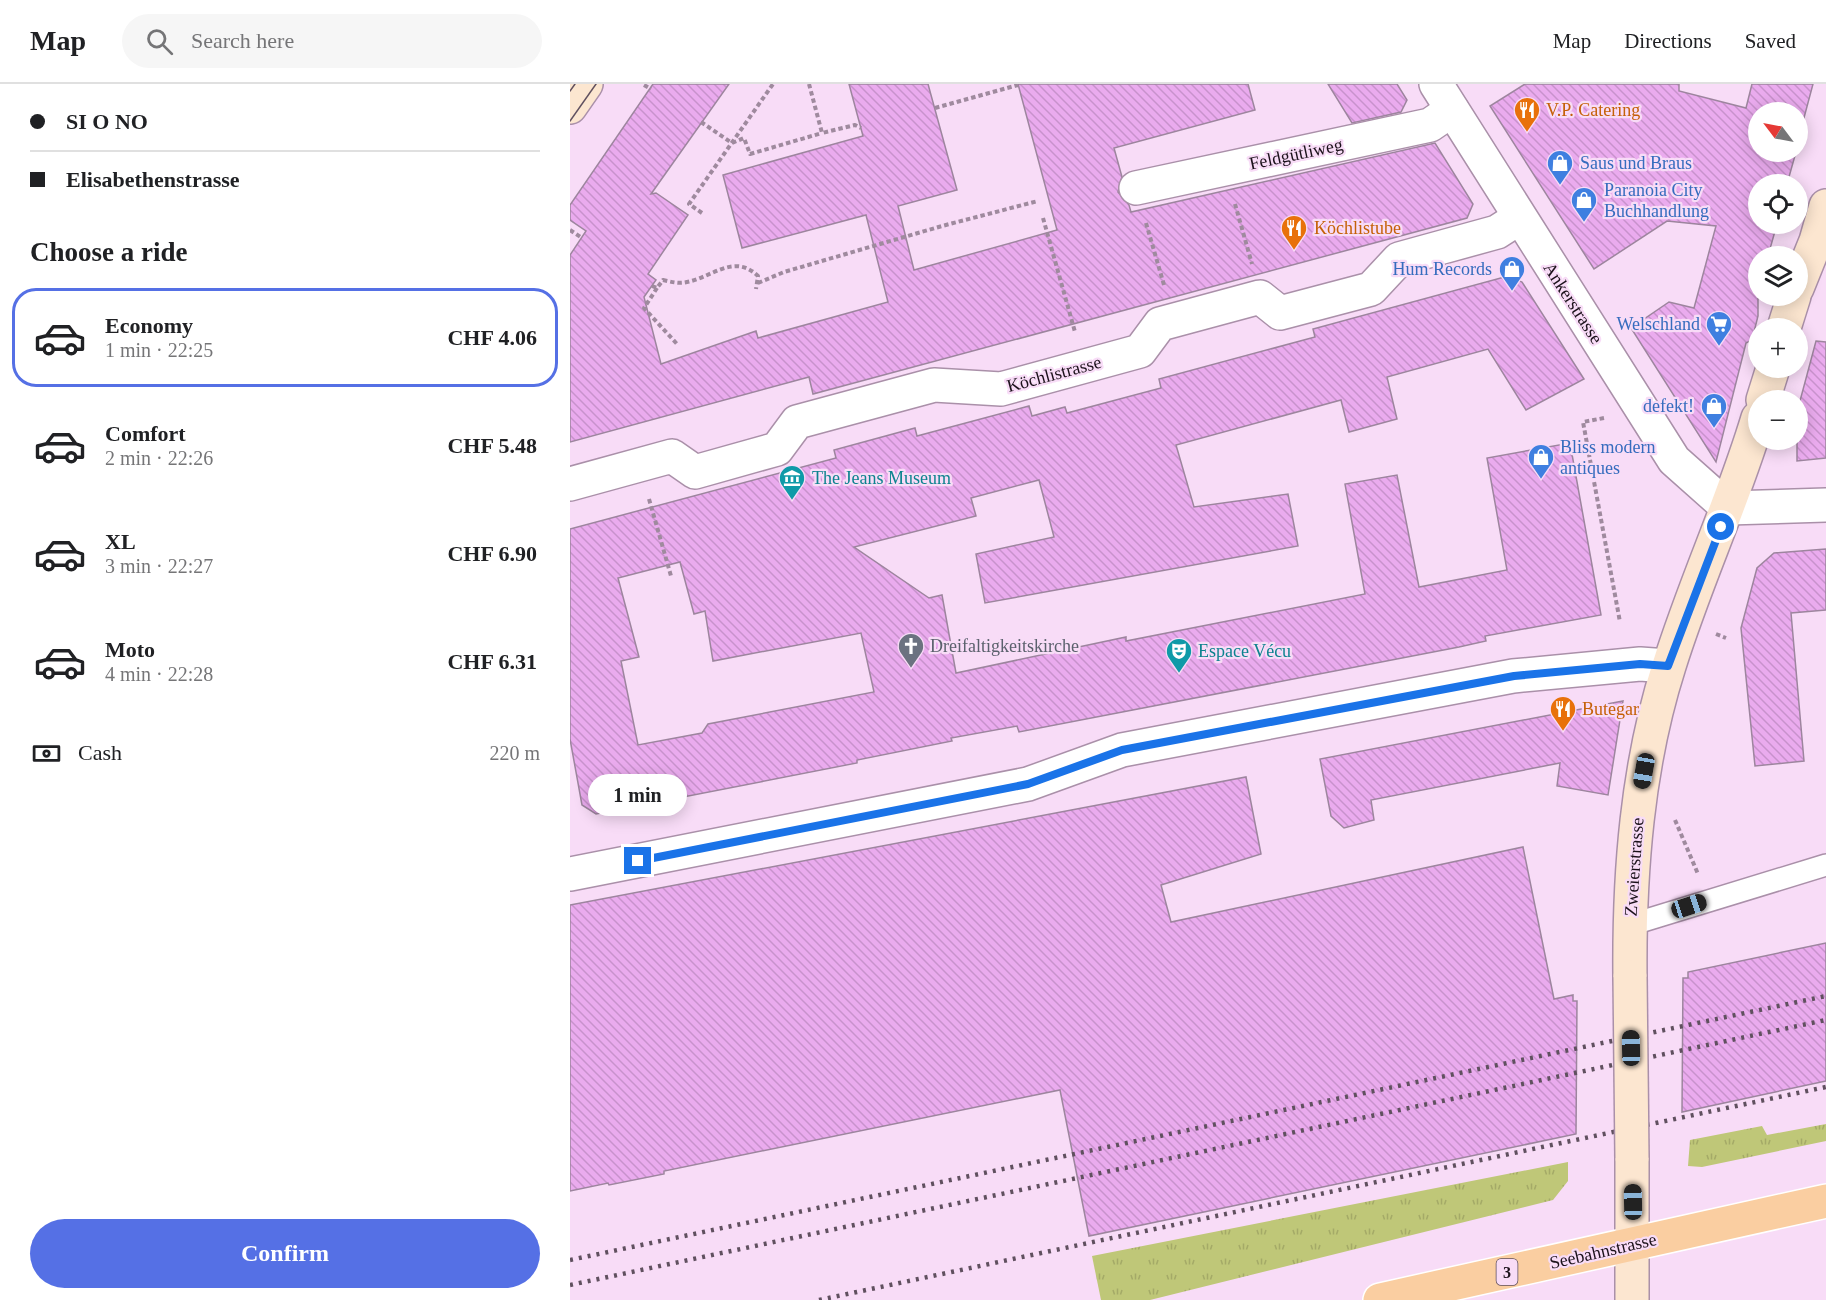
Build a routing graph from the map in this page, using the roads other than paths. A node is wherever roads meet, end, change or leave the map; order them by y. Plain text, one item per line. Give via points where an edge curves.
1 (586, 84) edge
2 (1444, 97) edge
3 (570, 107) edge
4 (1136, 188) road end
5 (1826, 206) edge
6 (1520, 218) junction
7 (1808, 261) edge
8 (1748, 448) edge
9 (570, 484) edge
10 (1826, 505) edge
11 (1728, 508) junction
12 (1668, 666) junction
13 (1826, 865) edge
14 (570, 874) edge
15 (1630, 925) junction
16 (1826, 1201) edge
17 (1634, 1244) junction
18 (1380, 1300) edge
19 (1632, 1300) edge

1 - 3 street
2 - 4 street, Feldgütliweg via 1430,125
2 - 6 street, Ankerstrasse
5 - 7 street
6 - 9 street, Köchlistrasse via 1497,232 1399,259 1371,289 1280,313 1260,297 1160,324 1140,351 1001,389 934,385 797,422 777,449 695,472 672,456
6 - 11 street, Ankerstrasse via 1674,460
8 - 11 street, Zweierstrasse
10 - 11 street
11 - 12 street, Zweierstrasse
12 - 14 street via 1640,664 1514,676 1122,750 1028,784
12 - 15 street, Zweierstrasse via 1641,787
13 - 15 lane
15 - 17 street, Zweierstrasse, bridge
16 - 17 main road, Seebahnstrasse / 3
17 - 18 main road, Seebahnstrasse / 3
17 - 19 street, Zweierstrasse

